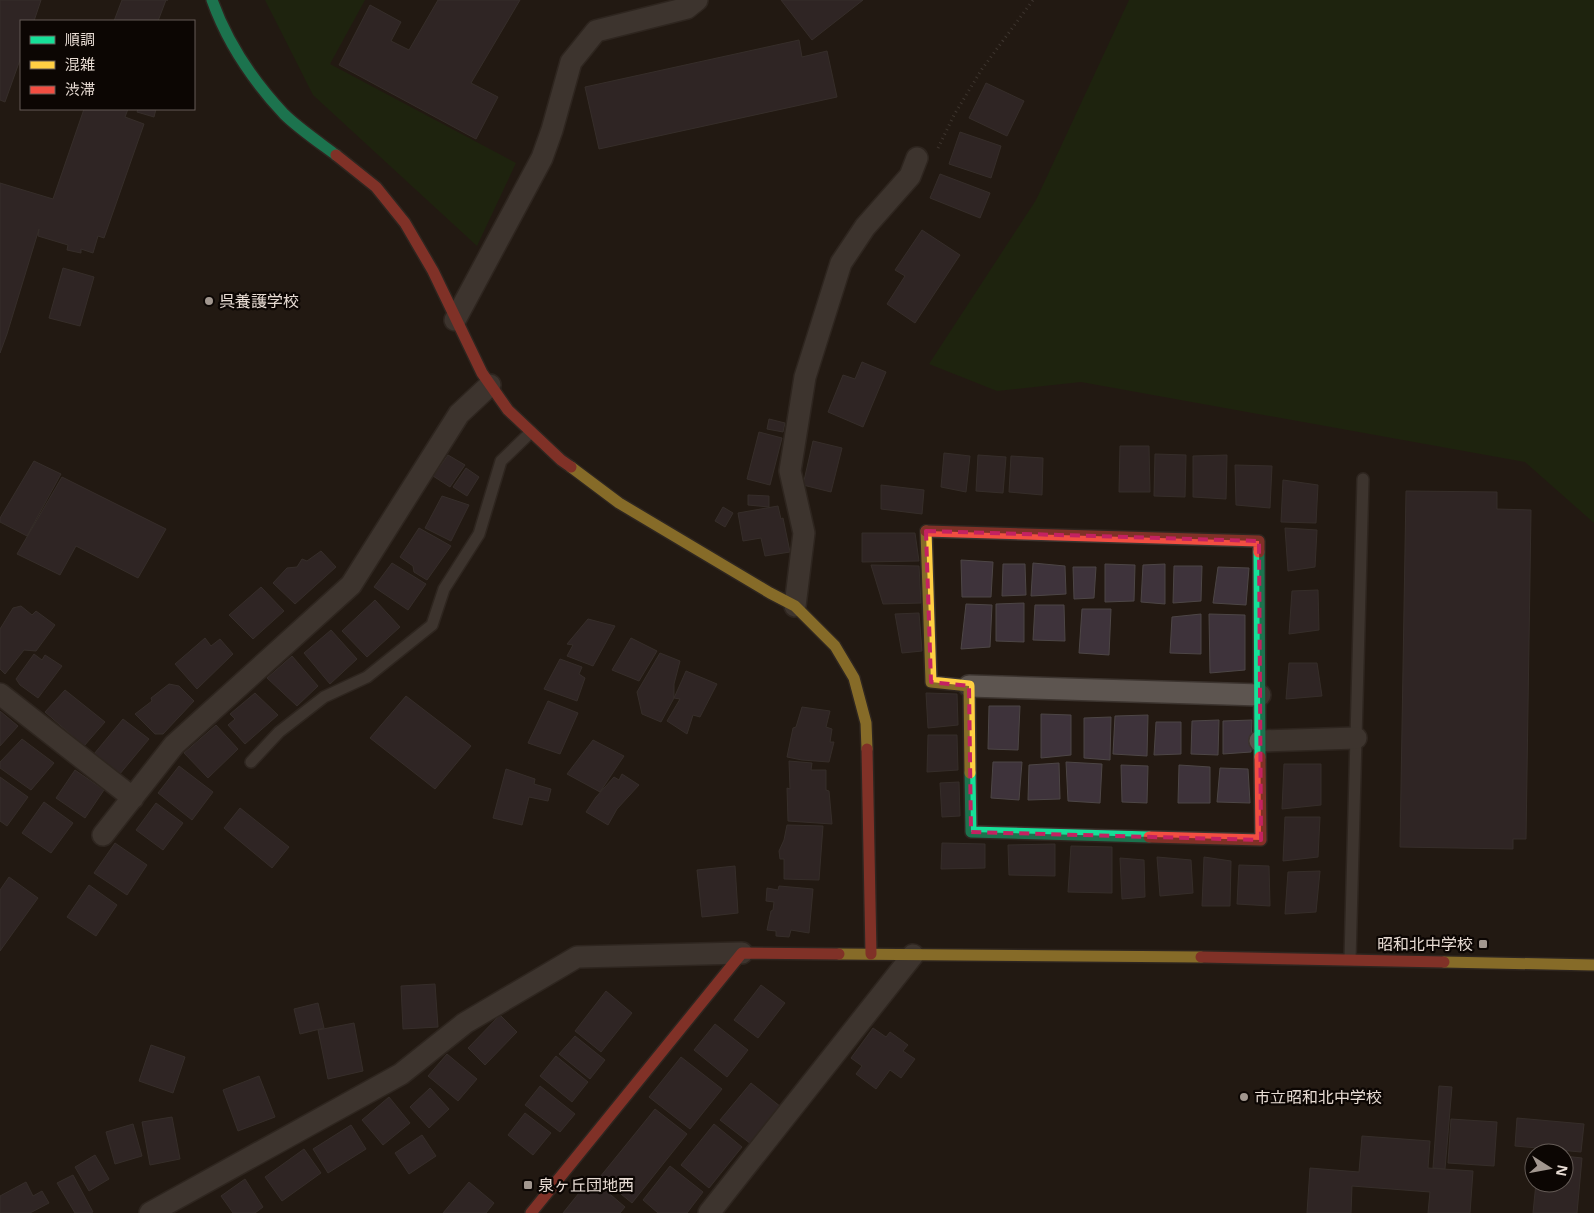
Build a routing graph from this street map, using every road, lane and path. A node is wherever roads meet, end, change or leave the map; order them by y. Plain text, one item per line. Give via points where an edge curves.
1 (212, 0) edge
2 (697, 0) edge
3 (1033, 0) edge
4 (937, 149) dead end
5 (916, 158) dead end
6 (455, 320) junction
7 (490, 385) junction
8 (531, 432) junction
9 (1363, 479) dead end
10 (796, 606) junction
11 (969, 686) junction
12 (0, 694) edge
13 (1260, 695) junction
14 (1356, 738) junction
15 (1260, 741) junction
16 (251, 762) dead end
17 (133, 798) junction
18 (103, 835) dead end
19 (742, 953) junction
20 (871, 954) junction
21 (913, 955) junction
22 (1350, 959) junction
23 (1594, 964) edge
24 (150, 1213) edge
25 (531, 1213) edge
26 (709, 1213) edge

1 - 6 street via 220,22 246,68 286,115 376,188 405,223 433,271
2 - 6 street via 687,8 596,31 571,62 542,158
3 - 4 path via 982,69
5 - 10 street via 910,176 864,227 841,263 805,378 790,471 804,532
6 - 7 street
7 - 8 street via 508,410
7 - 17 street via 459,414 351,585 174,745
8 - 10 street via 561,460 619,503
8 - 16 lane via 501,461 479,534 444,589 432,625 367,677 324,697 279,732
9 - 14 lane
10 - 20 street via 840,654 854,678 866,723
11 - 13 street
11 - 13 street via 931,682 926,531 1258,541
11 - 15 street via 971,832 1261,840
12 - 17 street
13 - 15 street
14 - 15 street
14 - 22 lane
17 - 18 street
19 - 20 street
19 - 24 street via 577,957 465,1023 400,1074
19 - 25 street
20 - 21 street
21 - 22 street
21 - 26 street
22 - 23 street

